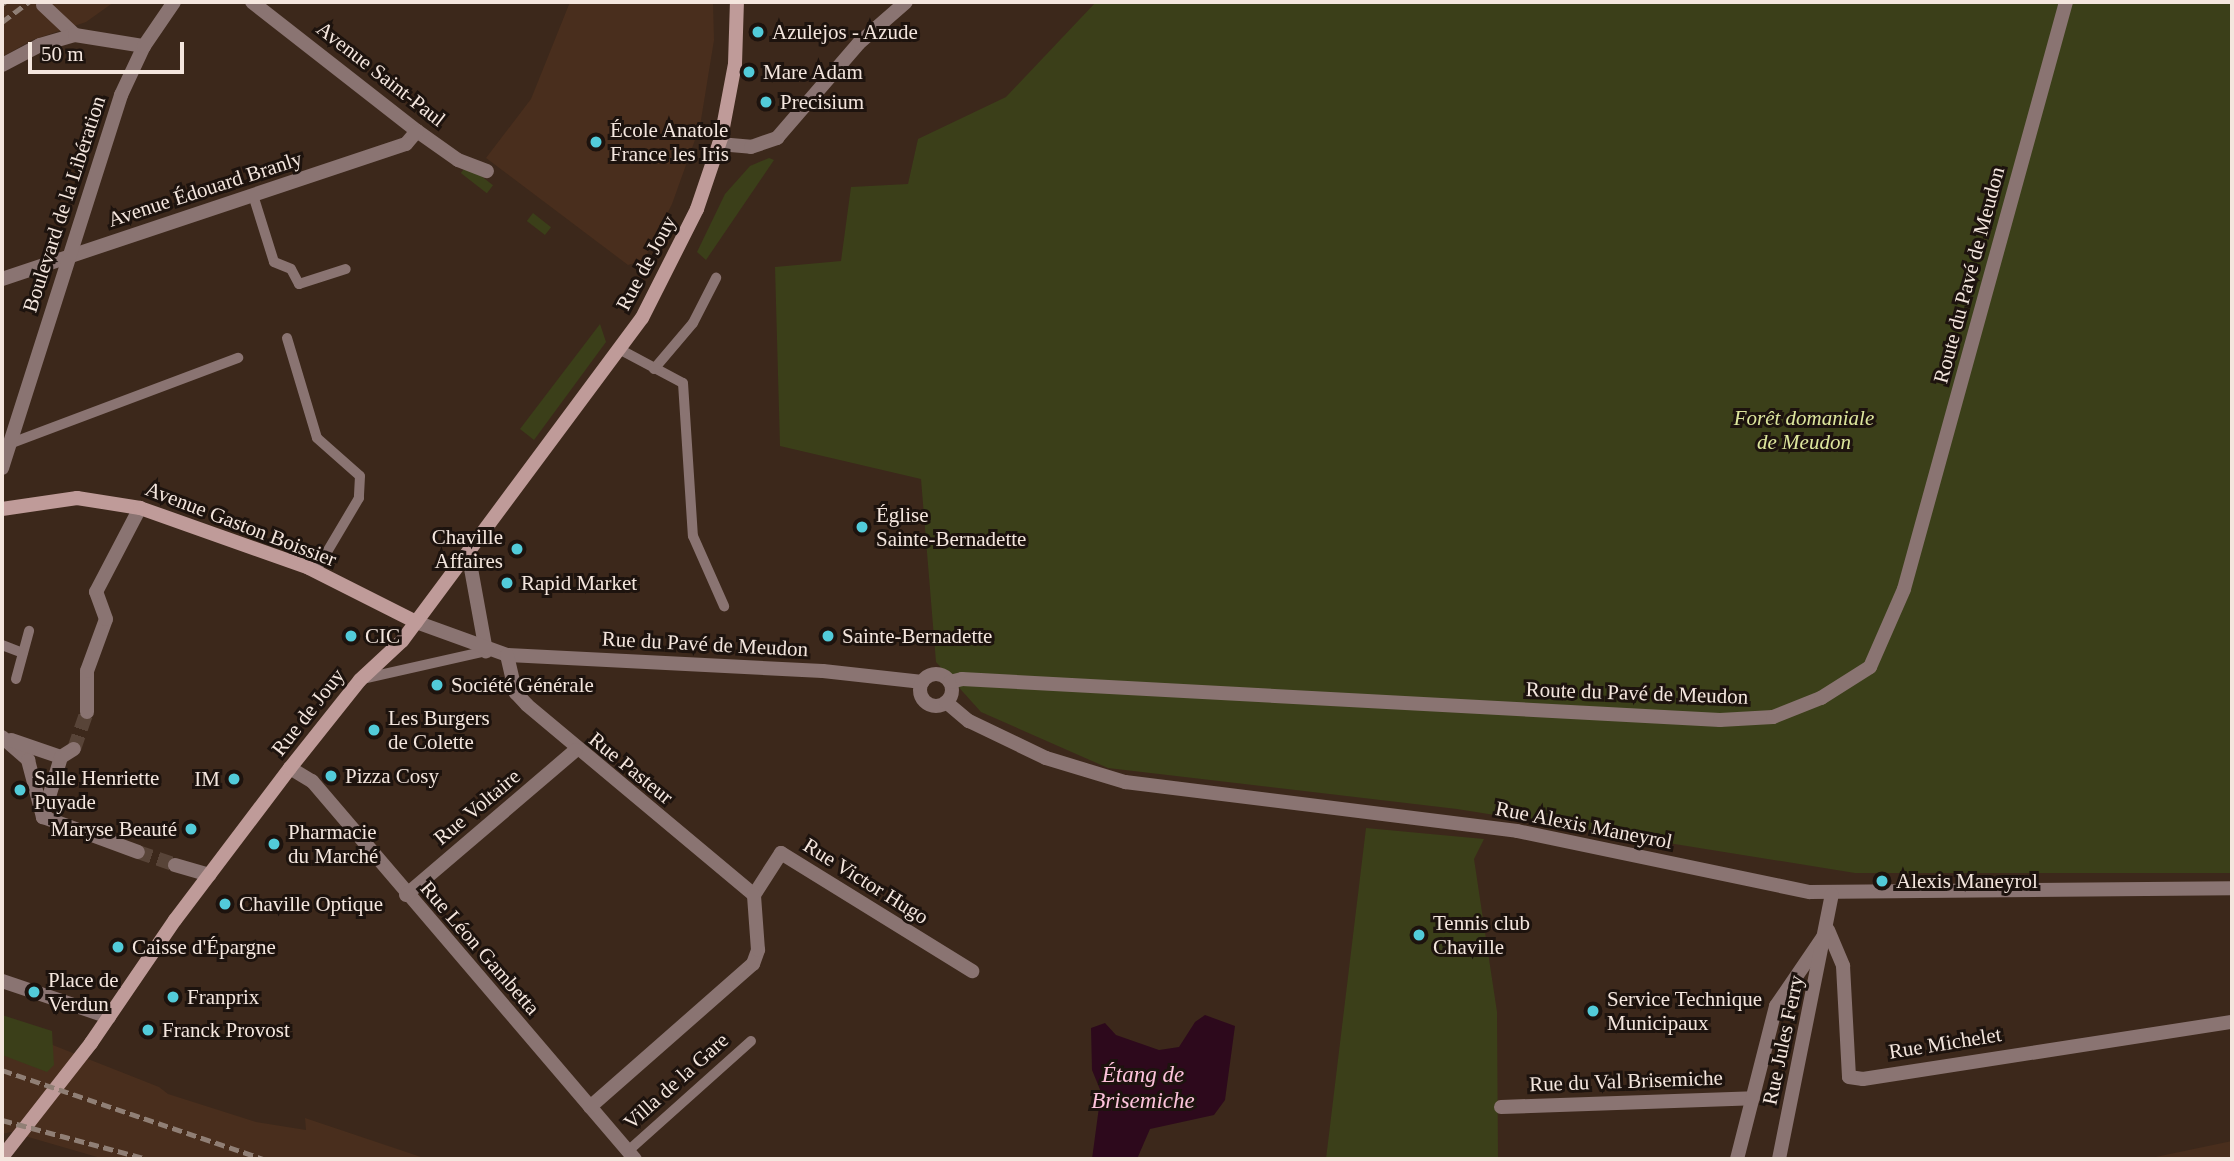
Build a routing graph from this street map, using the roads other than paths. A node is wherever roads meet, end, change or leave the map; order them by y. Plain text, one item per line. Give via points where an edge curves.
1 (174, 2) edge
2 (252, 2) edge
3 (737, 2) edge
4 (2066, 2) edge
5 (904, 3) edge
6 (43, 5) dead end
7 (75, 35) junction
8 (144, 46) junction
9 (2, 65) edge
10 (417, 131) junction
11 (719, 144) junction
12 (487, 171) dead end
13 (253, 195) junction
14 (67, 256) junction
15 (346, 269) dead end
16 (716, 278) dead end
17 (2, 279) edge
18 (287, 338) dead end
19 (620, 349) junction
20 (238, 358) dead end
21 (654, 369) junction
22 (9, 443) junction
23 (2, 468) edge
24 (140, 508) junction
25 (2, 509) edge
26 (468, 552) junction
27 (315, 572) junction
28 (724, 606) dead end
29 (416, 622) junction
30 (29, 631) dead end
31 (2, 645) edge
32 (486, 650) junction
33 (23, 653) junction
34 (507, 655) junction
35 (16, 679) dead end
36 (360, 680) junction
37 (922, 682) junction
38 (950, 682) junction
39 (946, 702) junction
40 (87, 712) tunnel mouth
41 (3, 737) edge
42 (576, 750) junction
43 (290, 768) junction
44 (43, 817) junction
45 (138, 852) tunnel mouth
46 (175, 865) tunnel mouth
47 (210, 875) junction
48 (2232, 888) edge
49 (1832, 894) junction
50 (406, 895) junction
51 (754, 895) junction
52 (1828, 930) junction
53 (972, 971) dead end
54 (2, 981) edge
55 (109, 1017) junction
56 (2232, 1022) edge
57 (751, 1041) dead end
58 (1753, 1098) junction
59 (590, 1107) junction
60 (1501, 1107) dead end
61 (631, 1155) edge
62 (3, 1158) edge
63 (1737, 1159) edge
64 (1779, 1159) edge

1 - 8 street, Boulevard de la Libération
2 - 10 street, Avenue Saint-Paul
3 - 11 main road, Rue de Jouy via 735,64
4 - 38 street, Route du Pavé de Meudon via 1904,589 1870,667 1821,698 1773,717 1720,720 962,679
5 - 11 street via 859,43 777,138 751,147
6 - 7 street
7 - 8 street
7 - 9 street via 40,45
8 - 14 street, Boulevard de la Libération via 121,94
10 - 12 street, Avenue Saint-Paul via 458,160
10 - 13 street, Avenue Édouard Branly via 406,144
11 - 19 main road, Rue de Jouy via 676,256
13 - 14 street, Avenue Édouard Branly
13 - 15 lane via 274,262 291,268 299,284
14 - 17 street, Avenue Édouard Branly
14 - 22 street, Boulevard de la Libération
16 - 21 lane via 692,323
18 - 27 lane via 317,438 360,475 359,498
19 - 21 lane
19 - 26 main road, Rue de Jouy
20 - 22 lane
21 - 28 lane via 683,383 693,536
22 - 23 street, Boulevard de la Libération
24 - 25 main road, Avenue Gaston Boissier via 77,498
24 - 27 main road, Avenue Gaston Boissier
24 - 40 street via 96,592 106,618 87,671
26 - 29 main road, Rue de Jouy
26 - 32 street
27 - 29 main road, Avenue Gaston Boissier
29 - 32 street, Rue du Pavé de Meudon
29 - 36 main road, Rue de Jouy
30 - 33 lane
31 - 33 lane
32 - 34 street, Rue du Pavé de Meudon
32 - 36 lane
33 - 35 lane
34 - 37 street, Rue du Pavé de Meudon via 823,671
34 - 42 street, Rue Pasteur via 516,693
36 - 43 main road, Rue de Jouy
37 - 38 street via 934,674
37 - 39 street via 925,702 935,706
38 - 39 street
39 - 49 street, Rue Alexis Maneyrol via 969,721 1046,758 1125,782 1517,831
41 - 44 street via 28,760
41 - 44 street via 67,753
42 - 50 street, Rue Voltaire
42 - 51 street, Rue Pasteur
43 - 47 main road, Rue de Jouy
43 - 50 street, Rue Léon Gambetta via 312,781
44 - 45 street
46 - 47 street
47 - 55 main road, Rue de Jouy
48 - 49 street, Rue Alexis Maneyrol
49 - 52 street, Rue Michelet
50 - 59 street, Rue Léon Gambetta
51 - 53 street, Rue Victor Hugo via 781,853
51 - 59 street via 758,950 753,964
52 - 56 street, Rue Michelet via 1843,966 1849,1077 1863,1079
52 - 58 street, Rue du Val Brisemiche via 1776,1006
52 - 64 street, Rue Jules Ferry
54 - 55 street
55 - 62 main road, Rue de Jouy
57 - 61 lane, Villa de la Gare
58 - 60 street, Rue du Val Brisemiche
58 - 63 street, Rue du Val Brisemiche
59 - 61 street, Rue Léon Gambetta

